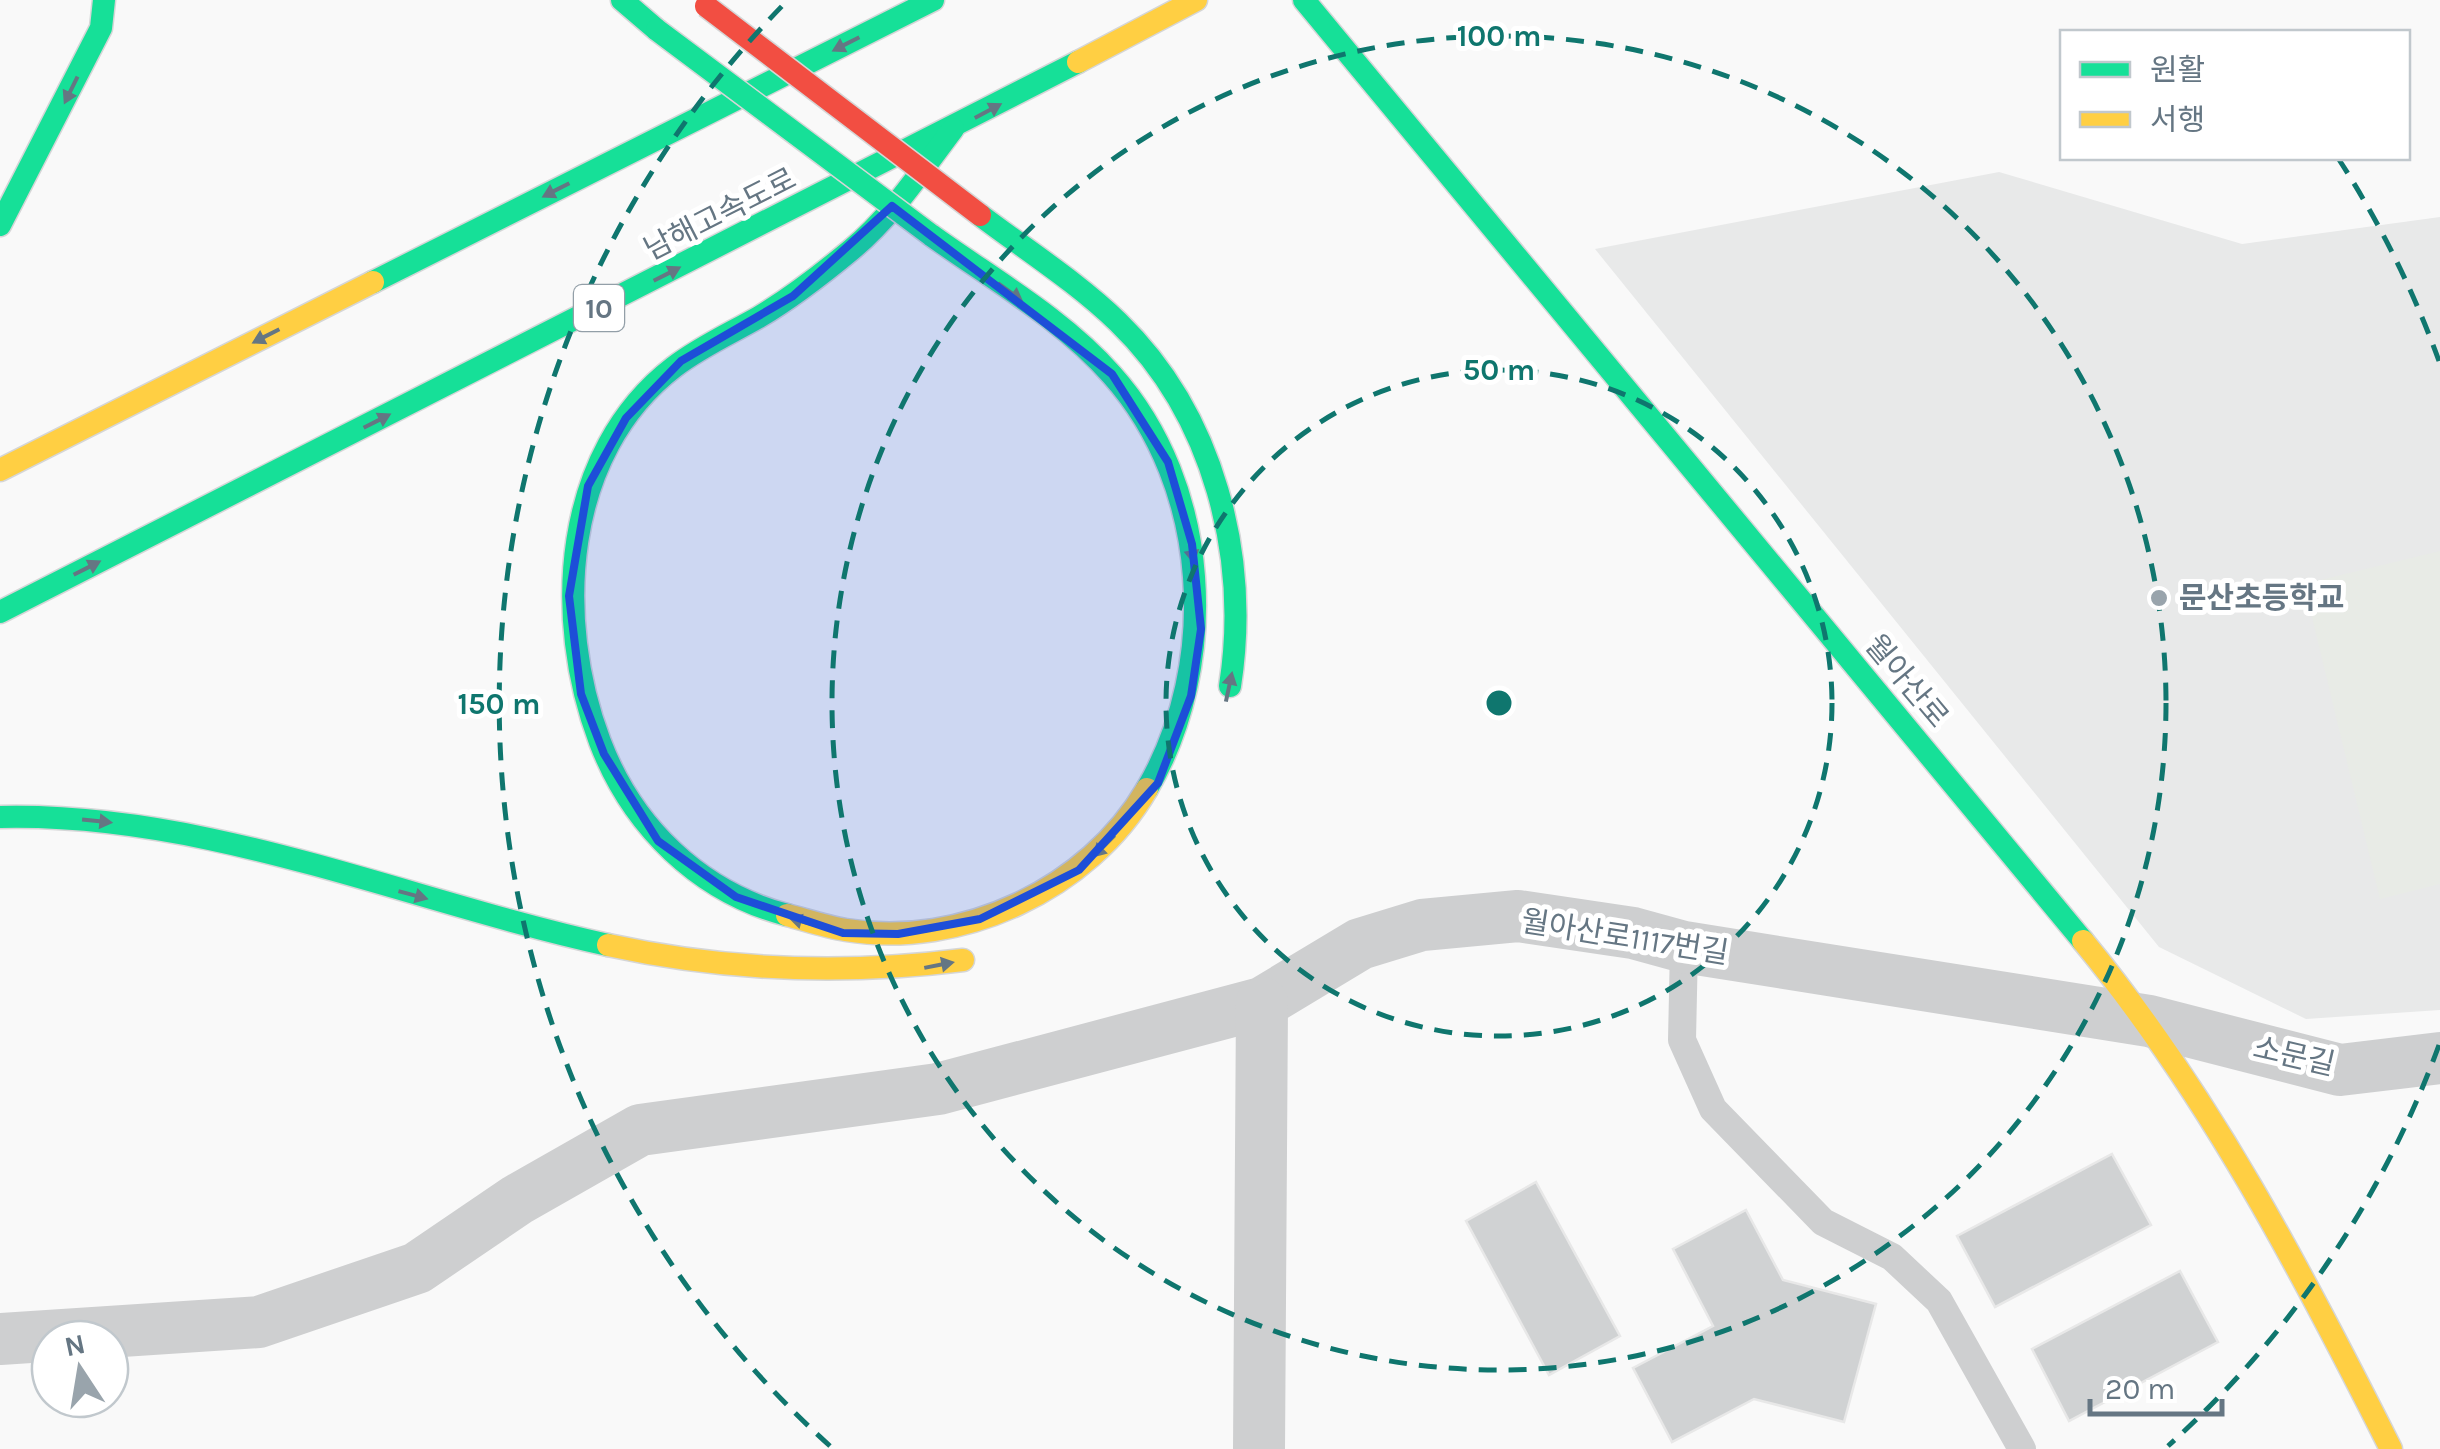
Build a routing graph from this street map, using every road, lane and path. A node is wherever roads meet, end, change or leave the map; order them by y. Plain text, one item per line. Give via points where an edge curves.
1 (104, 0) edge
2 (622, 0) edge
3 (934, 0) edge
4 (1196, 0) edge
5 (1304, 0) edge
6 (702, 3) edge
7 (954, 129) junction
8 (0, 225) edge
9 (0, 470) edge
10 (0, 612) edge
11 (1223, 714) dead end
12 (0, 816) edge
13 (1684, 947) junction
14 (988, 955) dead end
15 (1262, 1004) junction
16 (2150, 1021) junction
17 (2440, 1058) edge
18 (0, 1338) edge
19 (1259, 1449) edge
20 (2022, 1449) edge
21 (2391, 1449) edge

1 -> 8 main road via 102,28
2 -> 7 main road, bridge via 657,30 931,235 1034,309 1112,374 1168,462 1192,544 1201,629 1191,696 1158,783 1105,846 1037,896 980,919 898,934 843,933 736,898 658,841 611,768 581,694 569,596 588,486 626,418 680,361 793,296 873,230
3 -> 9 main road
7 -> 4 main road, 남해고속도로 / 10
5 - 16 main road, 월아산로
11 -> 6 main road, bridge via 1238,606 1230,529 1166,376 1120,324
10 -> 7 main road, 남해고속도로 / 10
12 -> 14 main road via 100,820 192,835 642,954 797,972 899,972
13 - 15 street, 월아산로1117번길 via 1518,916 1422,925 1360,944
13 - 16 street, 월아산로1117번길
13 - 20 lane via 1682,1040 1712,1110 1823,1222 1892,1257 1939,1301
15 - 18 street, 월아산로1117번길 via 938,1089 640,1130 416,1268 258,1322
15 - 19 street
16 - 17 street, 소문길 via 2340,1070
16 - 21 main road, 월아산로 via 2306,1280

